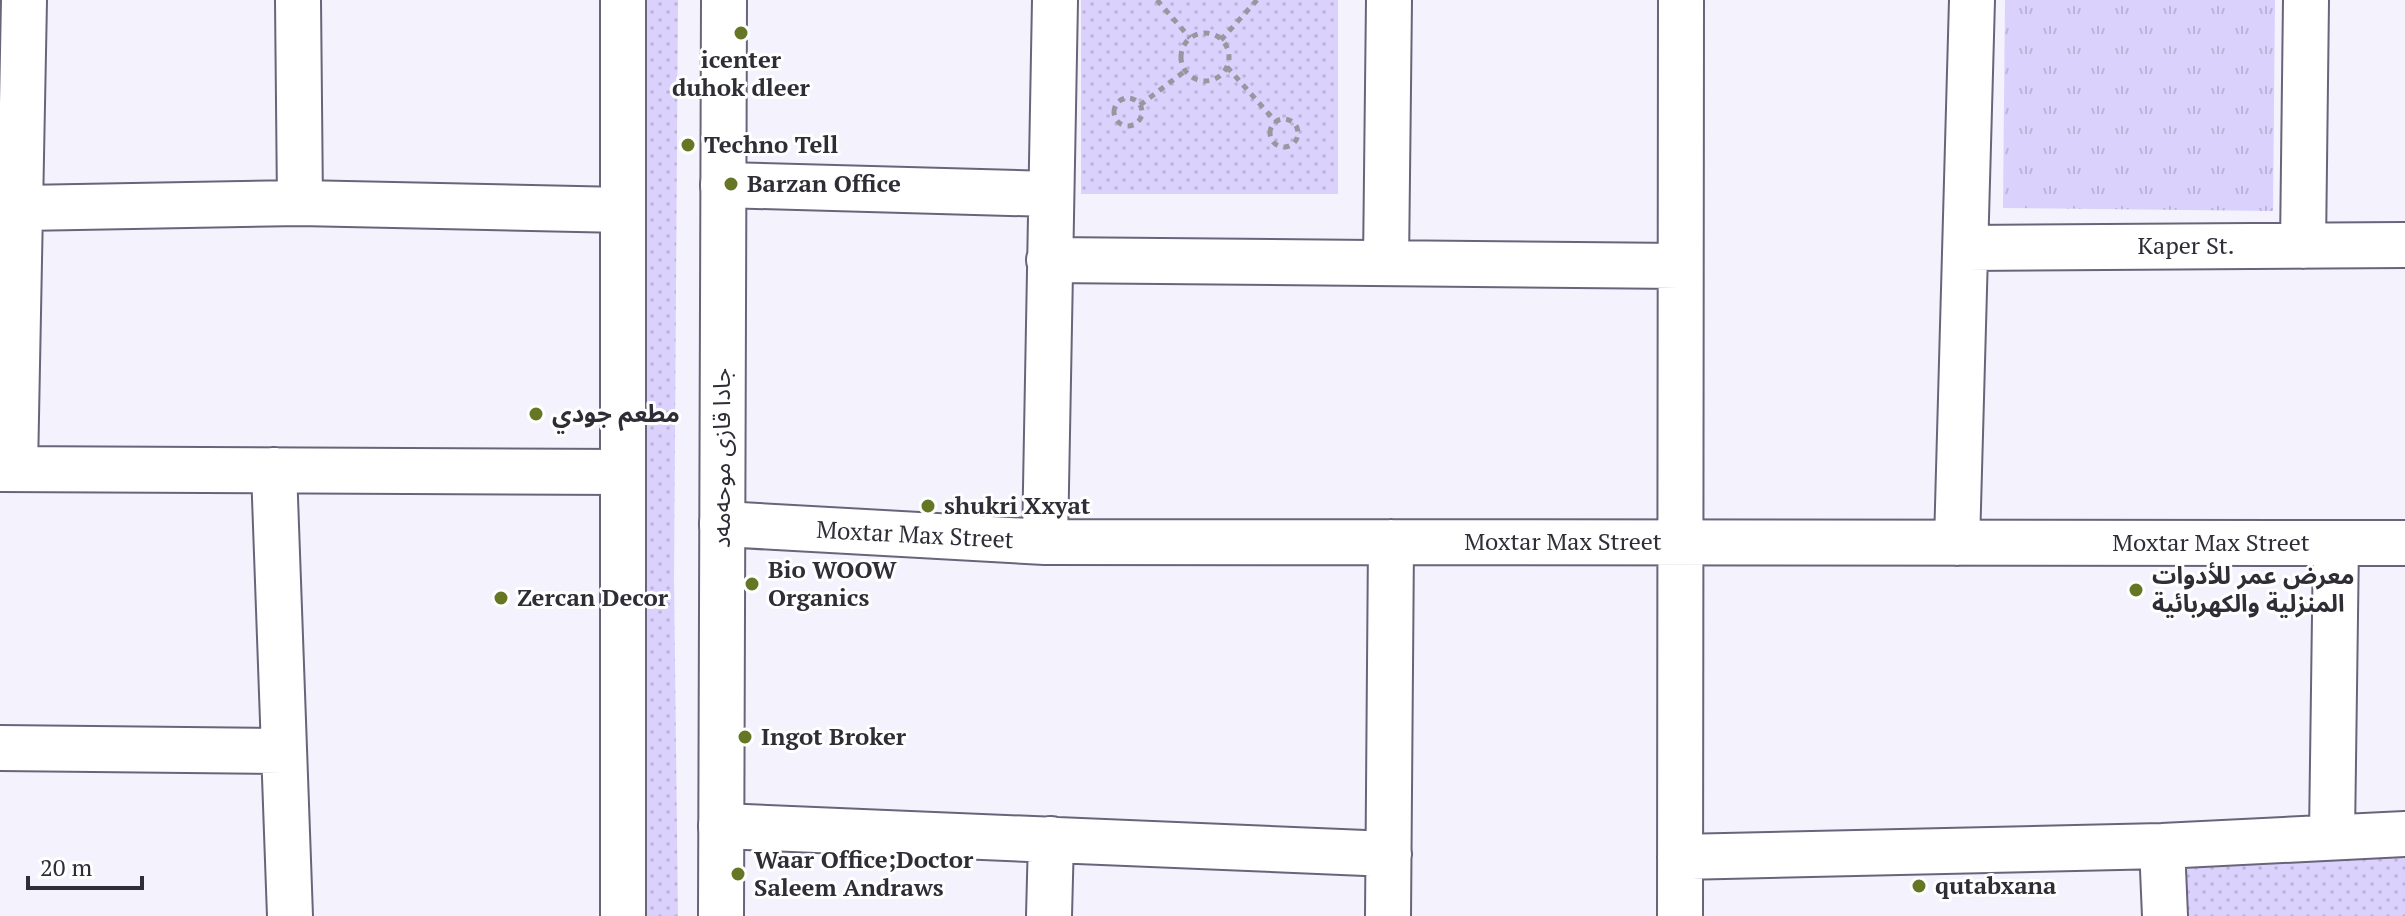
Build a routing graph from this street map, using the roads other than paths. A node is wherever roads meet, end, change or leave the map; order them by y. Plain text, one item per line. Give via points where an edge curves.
1 (24, 0) edge
2 (298, 0) edge
3 (623, 0) edge
4 (724, 0) edge
5 (1055, 0) edge
6 (1389, 0) edge
7 (1681, 0) edge
8 (1972, 0) edge
9 (2306, 0) edge
10 (723, 185) junction
11 (1050, 194) junction
12 (300, 203) junction
13 (23, 208) junction
14 (623, 210) junction
15 (2405, 245) edge
16 (2303, 246) junction
17 (1967, 248) junction
18 (1049, 260) junction
19 (1386, 263) junction
20 (1680, 266) junction
21 (8, 469) edge
22 (274, 470) junction
23 (622, 472) junction
24 (722, 524) junction
25 (1045, 542) junction
26 (1391, 542) junction
27 (1680, 543) junction
28 (1957, 543) junction
29 (2336, 543) junction
30 (2405, 543) edge
31 (0, 748) edge
32 (284, 751) junction
33 (721, 826) junction
34 (2405, 834) edge
35 (2332, 835) junction
36 (1051, 839) junction
37 (2162, 846) junction
38 (1389, 854) junction
39 (1680, 857) junction
40 (290, 916) edge
41 (623, 916) edge
42 (721, 916) edge
43 (1049, 916) edge
44 (1388, 916) edge
45 (1680, 916) edge
46 (2165, 916) edge

1 - 13 street
2 - 12 street
3 - 14 street
4 - 10 street, جادا قازی موحەمەد
5 - 11 street
6 - 19 street
7 - 20 street
8 - 17 street
9 - 16 street
10 - 11 street
10 - 24 street, جادا قازی موحەمەد
11 - 18 street
12 - 13 street
12 - 14 street
13 - 21 street
14 - 23 street
15 - 16 street, Kaper St.
16 - 17 street, Kaper St.
17 - 28 street
18 - 19 street
18 - 25 street
19 - 20 street
20 - 27 street
21 - 22 street
22 - 23 street
22 - 32 street
23 - 41 street
24 - 25 street, Moxtar Max Street
24 - 33 street, جادا قازی موحەمەد
25 - 26 street, Moxtar Max Street
26 - 27 street, Moxtar Max Street
26 - 38 street
27 - 28 street, Moxtar Max Street
27 - 39 street
28 - 29 street, Moxtar Max Street
29 - 30 street, Moxtar Max Street
29 - 35 street
31 - 32 street
32 - 40 street
33 - 36 street
33 - 42 street, جادا قازی موحەمەد
34 - 35 street
35 - 37 street
36 - 38 street
36 - 43 street
37 - 39 street
37 - 46 street
38 - 44 street
39 - 45 street

